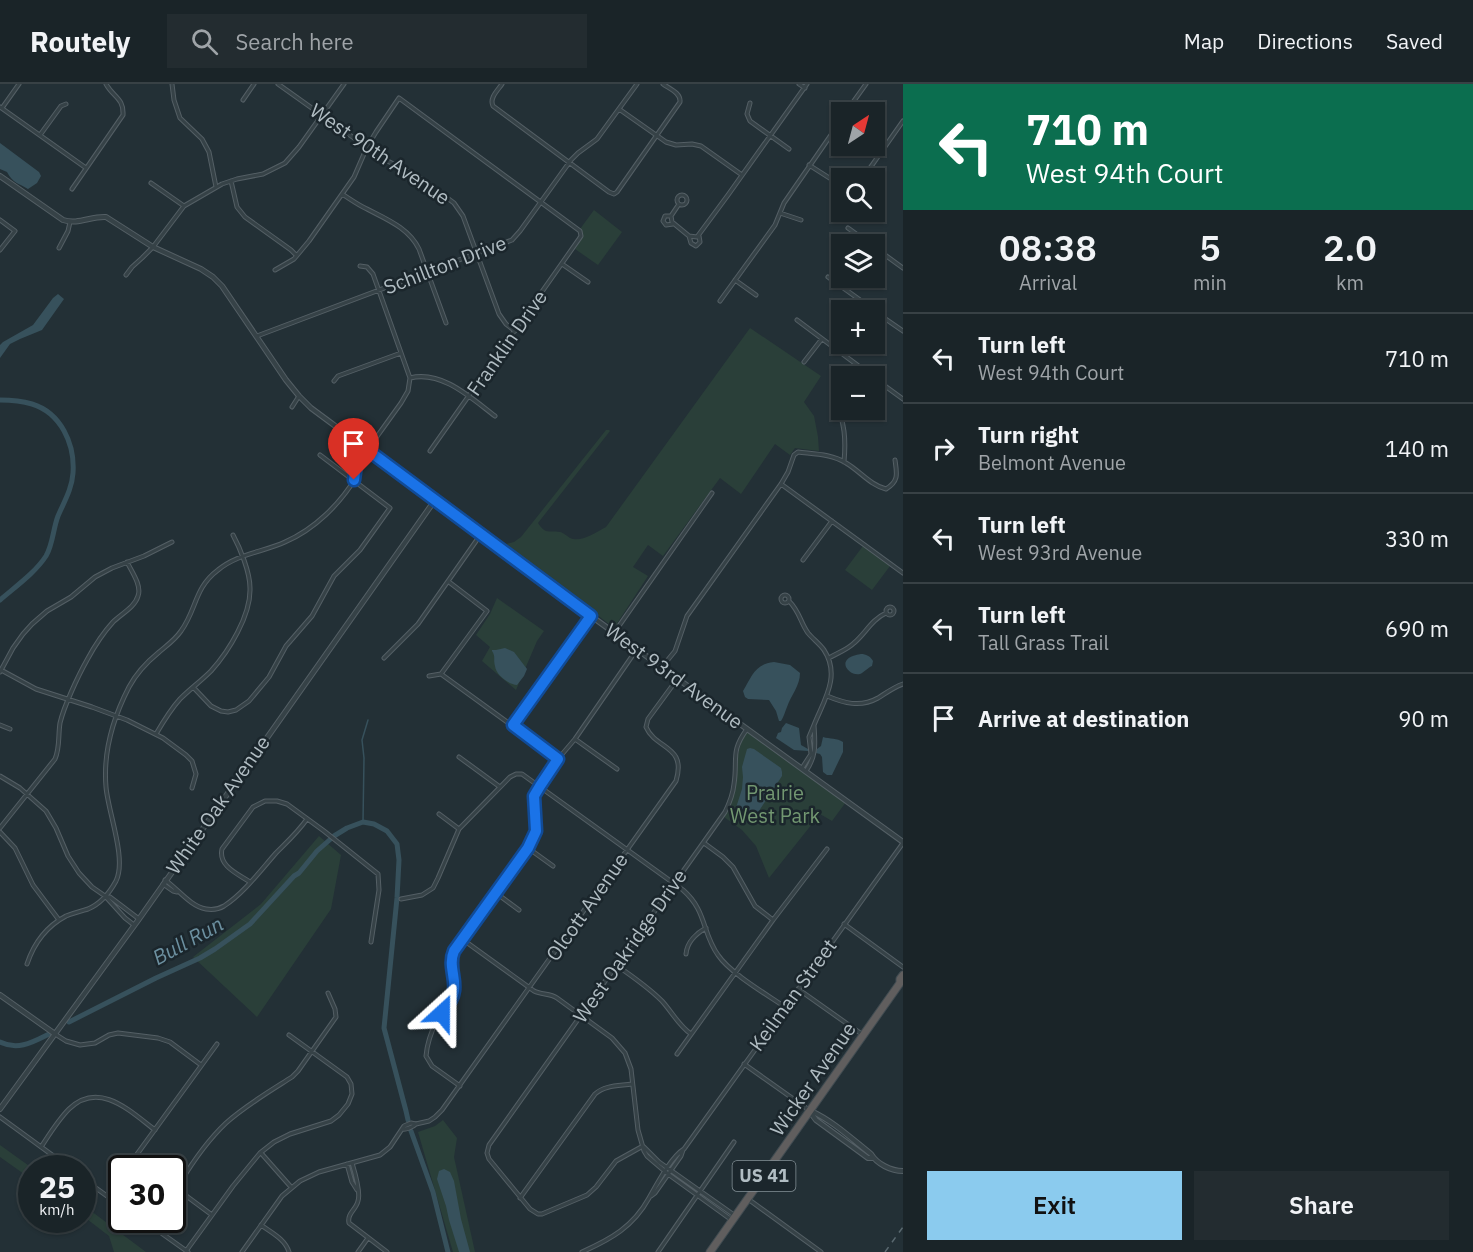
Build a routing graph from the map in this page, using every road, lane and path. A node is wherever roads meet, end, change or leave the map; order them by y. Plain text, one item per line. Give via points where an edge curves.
1 (19, 84) edge
2 (106, 84) edge
3 (172, 84) edge
4 (254, 84) edge
5 (278, 84) edge
6 (344, 84) edge
7 (502, 84) edge
8 (637, 84) edge
9 (663, 84) edge
10 (799, 84) edge
11 (807, 84) edge
12 (866, 84) edge
13 (805, 88) junction
14 (243, 100) dead end
15 (853, 102) edge
16 (750, 103) dead end
17 (66, 104) dead end
18 (1, 107) edge
19 (619, 109) junction
20 (322, 115) junction
21 (903, 121) edge
22 (831, 134) edge
23 (40, 135) junction
24 (657, 136) junction
25 (770, 136) junction
26 (367, 147) junction
27 (789, 149) dead end
28 (569, 163) junction
29 (809, 165) junction
30 (86, 168) junction
31 (870, 168) edge
32 (742, 175) junction
33 (1, 178) edge
34 (831, 179) edge
35 (231, 181) junction
36 (151, 183) dead end
37 (216, 187) junction
38 (72, 189) dead end
39 (342, 194) junction
40 (541, 202) junction
41 (679, 204) dead end
42 (184, 206) junction
43 (780, 213) junction
44 (671, 216) junction
45 (0, 220) edge
46 (801, 220) dead end
47 (70, 222) junction
48 (673, 224) junction
49 (848, 228) dead end
50 (856, 234) edge
51 (699, 235) junction
52 (689, 237) junction
53 (153, 247) junction
54 (59, 248) dead end
55 (0, 250) edge
56 (477, 255) junction
57 (296, 256) junction
58 (885, 256) edge
59 (562, 264) junction
60 (360, 266) dead end
61 (903, 268) edge
62 (275, 270) dead end
63 (428, 272) junction
64 (126, 275) dead end
65 (828, 277) dead end
66 (735, 280) junction
67 (588, 282) dead end
68 (846, 290) joint
69 (378, 291) junction
70 (756, 295) dead end
71 (859, 300) edge
72 (720, 301) dead end
73 (885, 319) edge
74 (797, 320) dead end
75 (446, 323) dead end
76 (514, 331) junction
77 (903, 332) edge
78 (256, 336) junction
79 (821, 339) junction
80 (401, 353) junction
81 (804, 362) dead end
82 (858, 366) edge
83 (410, 378) junction
84 (334, 381) dead end
85 (885, 386) edge
86 (299, 396) junction
87 (469, 397) junction
88 (903, 399) edge
89 (292, 407) dead end
90 (495, 416) dead end
91 (842, 420) edge
92 (368, 449) junction
93 (430, 451) dead end
94 (320, 455) dead end
95 (896, 460) dead end
96 (844, 462) junction
97 (354, 480) junction
98 (781, 484) junction
99 (712, 493) dead end
100 (435, 500) junction
101 (832, 521) junction
102 (481, 534) junction
103 (232, 535) dead end
104 (172, 542) dead end
105 (242, 557) junction
106 (803, 560) dead end
107 (127, 562) junction
108 (903, 573) edge
109 (449, 582) junction
110 (789, 601) dead end
111 (886, 613) dead end
112 (591, 616) junction
113 (615, 633) junction
114 (637, 649) junction
115 (384, 658) dead end
116 (829, 658) junction
117 (662, 666) junction
118 (0, 671) edge
119 (441, 674) junction
120 (429, 676) dead end
121 (678, 678) junction
122 (903, 684) edge
123 (193, 687) junction
124 (827, 696) junction
125 (69, 700) junction
126 (116, 716) junction
127 (0, 725) edge
128 (513, 725) junction
129 (814, 725) junction
130 (10, 729) dead end
131 (747, 729) junction
132 (156, 734) junction
133 (575, 739) junction
134 (816, 740) junction
135 (808, 741) junction
136 (813, 751) junction
137 (459, 757) dead end
138 (558, 759) junction
139 (617, 769) dead end
140 (804, 770) junction
141 (0, 776) edge
142 (540, 786) junction
143 (500, 787) junction
144 (192, 788) dead end
145 (28, 795) junction
146 (439, 814) dead end
147 (307, 819) junction
148 (0, 830) edge
149 (459, 830) junction
150 (903, 842) edge
151 (704, 843) junction
152 (528, 848) junction
153 (627, 849) junction
154 (827, 849) dead end
155 (553, 866) dead end
156 (164, 882) junction
157 (250, 882) junction
158 (674, 884) junction
159 (496, 893) junction
160 (105, 896) junction
161 (401, 899) dead end
162 (519, 910) dead end
163 (139, 919) junction
164 (59, 920) junction
165 (773, 920) junction
166 (844, 924) junction
167 (134, 925) junction
168 (706, 928) junction
169 (462, 939) junction
170 (371, 942) dead end
171 (686, 954) dead end
172 (27, 964) dead end
173 (616, 965) junction
174 (903, 968) edge
175 (735, 972) junction
176 (903, 975) edge
177 (902, 982) edge
178 (530, 988) junction
179 (798, 989) junction
180 (328, 993) dead end
181 (0, 995) edge
182 (785, 1007) junction
183 (581, 1015) junction
184 (55, 1034) junction
185 (691, 1034) junction
186 (289, 1035) dead end
187 (863, 1035) junction
188 (217, 1044) dead end
189 (312, 1051) junction
190 (677, 1054) dead end
191 (744, 1064) junction
192 (201, 1065) junction
193 (632, 1084) junction
194 (460, 1086) junction
195 (0, 1109) edge
196 (810, 1111) junction
197 (0, 1117) edge
198 (155, 1130) junction
199 (734, 1142) dead end
200 (643, 1146) junction
201 (41, 1147) junction
202 (261, 1153) junction
203 (52, 1155) edge
204 (137, 1155) edge
205 (352, 1162) junction
206 (347, 1164) junction
207 (668, 1171) junction
208 (903, 1171) edge
209 (291, 1187) junction
210 (96, 1188) edge
211 (357, 1191) junction
212 (701, 1191) junction
213 (698, 1195) junction
214 (107, 1196) edge
215 (520, 1198) junction
216 (748, 1199) junction
217 (212, 1215) junction
218 (734, 1219) junction
219 (261, 1226) junction
220 (161, 1233) edge
221 (368, 1238) junction
222 (187, 1251) edge
223 (242, 1252) edge
224 (289, 1252) edge
225 (358, 1252) edge
226 (387, 1252) edge
227 (582, 1252) edge
228 (658, 1252) edge
229 (710, 1252) edge
230 (821, 1252) edge

1 - 18 street
2 - 30 street via 121,100 123,115
3 - 37 street via 180,118 202,139 209,152
4 - 14 street
5 - 20 street, West 90th Avenue
6 - 20 street
7 - 28 street via 492,98 494,107
8 - 19 street, Schillton Drive
9 - 24 street via 681,99
10 - 13 street
11 - 13 street
12 - 15 street
13 - 25 street
16 - 25 street via 748,119
17 - 23 street
18 - 23 street
19 - 24 street
19 - 28 street, Schillton Drive via 597,140
20 - 26 street, West 90th Avenue
20 - 35 street via 285,163 264,174
21 - 31 street
22 - 29 street
23 - 30 street
24 - 28 street via 614,194
24 - 32 street via 672,144 701,146
25 - 27 street
25 - 32 street
26 - 39 street
26 - 40 street via 399,98
26 - 56 street, West 90th Avenue via 454,203
28 - 40 street, Schillton Drive
29 - 34 street
29 - 43 street
30 - 38 street
32 - 51 street
33 - 47 street
35 - 37 street
35 - 57 street via 237,207 245,217
36 - 42 street
37 - 42 street
39 - 57 street
39 - 63 street via 408,234 418,246
40 - 56 street, Schillton Drive via 514,238
40 - 59 street, Franklin Drive via 581,234
41 - 44 street
42 - 53 street
43 - 46 street
43 - 66 street
44 - 48 street
44 - 48 street via 665,216 663,221
45 - 55 street via 15,231
47 - 53 street, West 93rd Avenue via 106,217
47 - 54 street
48 - 52 street
49 - 50 street
51 - 52 street
51 - 52 street via 696,246
53 - 64 street
53 - 78 street, West 93rd Avenue via 213,277
56 - 63 street, Schillton Drive
56 - 76 street, West 90th Avenue via 499,314
57 - 62 street
58 - 61 street
59 - 67 street
59 - 76 street, Franklin Drive
60 - 69 street via 373,274
63 - 69 street, Schillton Drive
63 - 75 street
65 - 68 street
66 - 70 street
66 - 72 street
68 - 71 street
69 - 78 street, Schillton Drive
69 - 80 street
73 - 77 street
74 - 79 street
76 - 87 street, Franklin Drive
78 - 86 street, West 93rd Avenue
79 - 81 street
79 - 82 street
80 - 83 street
80 - 84 street via 338,376
83 - 87 street via 442,380
83 - 92 street via 401,403
85 - 88 street
86 - 89 street
86 - 92 street, West 93rd Avenue
87 - 90 street
87 - 93 street, Franklin Drive
91 - 96 street
92 - 97 street
92 - 100 street, West 93rd Avenue
94 - 97 street
95 - 96 street via 896,481 886,489
96 - 98 street via 798,452
97 - 105 street via 334,507 306,531
97 - 123 street via 390,508 360,550 334,576 318,607 286,646 263,686 240,708 228,712 213,708
98 - 101 street
98 - 117 street via 687,616 675,651
99 - 113 street
100 - 102 street, West 93rd Avenue
100 - 156 street, White Oak Avenue
101 - 106 street
101 - 108 street
102 - 109 street
102 - 112 street, West 93rd Avenue
103 - 105 street
104 - 107 street
105 - 123 street via 250,590 243,617 222,657
105 - 126 street via 221,567 206,582 183,629 138,674
107 - 118 street via 95,577 39,617 19,639
107 - 125 street via 140,594 89,655
109 - 115 street via 418,624
109 - 119 street via 487,611
110 - 116 street
111 - 116 street via 871,622 855,642
112 - 113 street, West 93rd Avenue
112 - 128 street
113 - 114 street, West 93rd Avenue
114 - 117 street, West 93rd Avenue
114 - 133 street
116 - 124 street via 832,679
117 - 121 street, West 93rd Avenue
118 - 125 street
119 - 120 street
119 - 128 street
121 - 131 street, West 93rd Avenue
121 - 153 street, Olcott Avenue via 646,727 675,756 679,769 676,781
122 - 124 street via 865,703 843,702
123 - 132 street via 173,707
124 - 129 street
125 - 126 street
125 - 145 street via 61,720 56,758
126 - 132 street
126 - 160 street via 107,747 105,780 120,866 116,881
127 - 130 street
128 - 138 street
129 - 134 street
129 - 135 street
131 - 140 street, West 93rd Avenue
131 - 151 street, West Oakridge Drive via 736,750 728,805
132 - 144 street via 192,761 196,774
133 - 138 street
133 - 139 street
134 - 135 street
134 - 136 street
135 - 136 street
136 - 140 street via 813,762
137 - 143 street
138 - 142 street
140 - 150 street, West 93rd Avenue
141 - 145 street
142 - 143 street via 525,774 518,774
142 - 152 street via 534,796 536,831
142 - 153 street
143 - 149 street
145 - 148 street
145 - 160 street via 52,820 79,873
146 - 149 street
147 - 157 street
147 - 157 street via 287,804 274,800 250,810 221,856 224,864
147 - 170 street via 378,874
148 - 164 street
149 - 161 street via 432,888 422,895
150 - 166 street, Keilman Street
151 - 158 street, West Oakridge Drive
151 - 165 street via 733,867 754,906
152 - 155 street
152 - 159 street
153 - 158 street
153 - 178 street, Olcott Avenue
154 - 165 street
156 - 157 street via 202,908 215,909
156 - 163 street, White Oak Avenue
158 - 168 street via 693,901
158 - 173 street, West Oakridge Drive
159 - 162 street
159 - 169 street
160 - 163 street
160 - 164 street via 92,907
160 - 167 street
163 - 167 street, White Oak Avenue
164 - 172 street via 39,940
165 - 175 street
166 - 174 street
166 - 179 street, Keilman Street
167 - 184 street, White Oak Avenue
168 - 171 street via 688,946
168 - 175 street via 718,955
169 - 178 street
169 - 194 street via 452,958 453,994 434,1026 426,1053 432,1066
173 - 183 street, West Oakridge Drive
173 - 185 street via 653,992
175 - 182 street
175 - 185 street
176 - 177 highway, Wicker Avenue / US 41
177 - 187 highway, Wicker Avenue / US 41
178 - 183 street via 553,995
178 - 194 street, Olcott Avenue
179 - 182 street, Keilman Street
179 - 187 street
180 - 189 street via 336,1017
181 - 184 street
182 - 191 street, Keilman Street
183 - 193 street via 620,1046 630,1065
183 - 215 street, West Oakridge Drive via 489,1145 489,1159
184 - 192 street via 80,1045 117,1033 158,1038
184 - 195 street, White Oak Avenue
185 - 190 street
186 - 189 street
187 - 196 highway, Wicker Avenue / US 41
188 - 192 street
189 - 202 street via 347,1077 352,1086 350,1100 335,1118 290,1134
189 - 217 street via 292,1077 226,1123 182,1180 182,1192
191 - 196 street
191 - 207 street, Keilman Street
192 - 198 street
193 - 200 street
193 - 215 street via 606,1087 595,1094
194 - 205 street, Olcott Avenue via 438,1115 429,1121 406,1125 383,1153
196 - 208 street via 816,1120 868,1158
196 - 216 highway, Wicker Avenue / US 41
197 - 201 street
198 - 201 street via 121,1105 96,1097 65,1113
198 - 204 street
199 - 212 street
200 - 207 street via 647,1156
200 - 215 street via 616,1161 587,1195 547,1214 538,1214
201 - 203 street
202 - 209 street
202 - 217 street
205 - 206 street, Olcott Avenue
205 - 211 street
206 - 209 street, Olcott Avenue via 308,1176
206 - 211 street
207 - 212 street
207 - 213 street
207 - 227 street, Keilman Street via 633,1220 618,1234
209 - 219 street, Olcott Avenue
210 - 214 street
211 - 221 street via 358,1201 348,1221
212 - 213 street
212 - 218 street
213 - 218 street
213 - 228 street
216 - 218 highway, Wicker Avenue / US 41
216 - 230 street
217 - 222 street
218 - 229 highway, Wicker Avenue / US 41
219 - 223 street, Olcott Avenue
219 - 224 street via 284,1242
220 - 222 street
221 - 225 street
221 - 226 street

